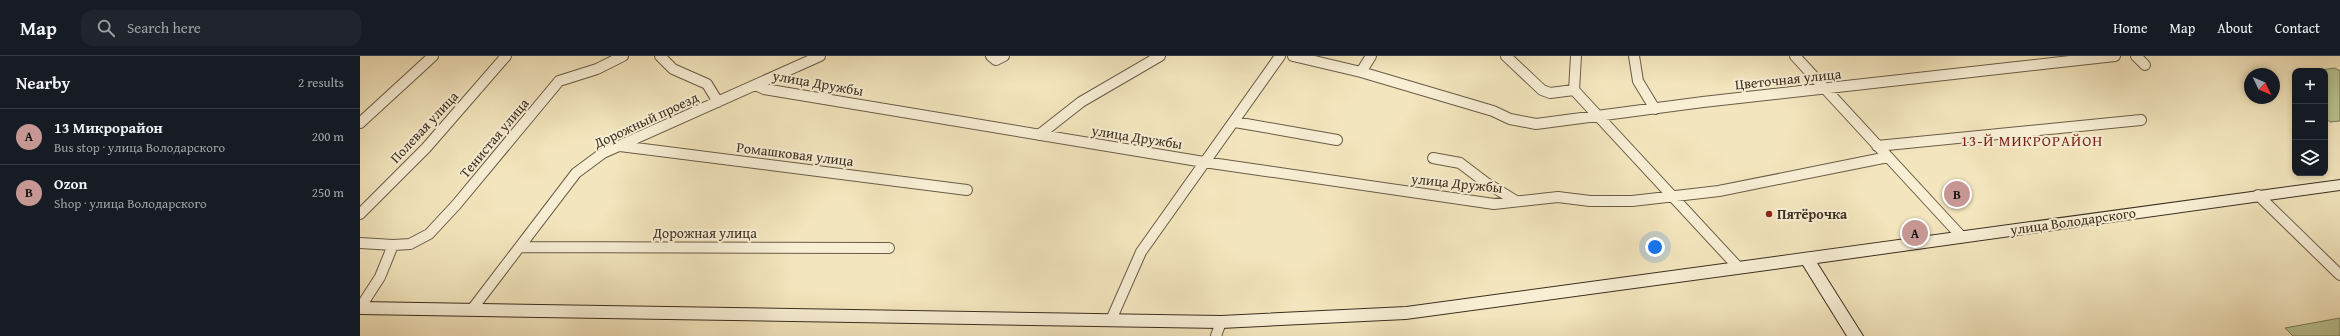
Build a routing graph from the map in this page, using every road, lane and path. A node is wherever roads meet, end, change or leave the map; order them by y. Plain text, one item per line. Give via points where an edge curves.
1 (433, 56) edge
2 (506, 56) edge
3 (623, 56) edge
4 (660, 56) edge
5 (820, 56) edge
6 (1160, 56) edge
7 (1280, 56) edge
8 (1293, 56) edge
9 (1371, 56) edge
10 (1506, 56) edge
11 (1576, 56) edge
12 (1634, 56) edge
13 (1794, 56) edge
14 (2115, 56) edge
15 (2136, 56) edge
16 (2145, 65) dead end
17 (1361, 72) junction
18 (756, 85) junction
19 (1574, 90) junction
20 (1825, 90) junction
21 (718, 102) junction
22 (1655, 109) junction
23 (1597, 116) junction
24 (2141, 120) dead end
25 (1235, 122) junction
26 (360, 123) edge
27 (1039, 135) junction
28 (1337, 140) dead end
29 (620, 146) junction
30 (1877, 146) junction
31 (1888, 157) junction
32 (1433, 158) dead end
33 (1204, 162) junction
34 (2340, 184) edge
35 (967, 190) dead end
36 (2258, 195) junction
37 (1673, 196) junction
38 (1516, 201) junction
39 (360, 214) edge
40 (1961, 236) junction
41 (360, 243) edge
42 (393, 245) junction
43 (520, 247) junction
44 (889, 248) dead end
45 (1807, 259) junction
46 (1738, 267) junction
47 (2340, 275) edge
48 (360, 308) edge
49 (473, 308) junction
50 (1111, 320) junction
51 (1218, 329) edge
52 (1855, 336) edge

1 - 26 street
2 - 39 street, Полевая улица via 426,148
3 - 42 street, Тенистая улица via 559,81 429,234 410,244
4 - 21 street via 672,69 706,84
5 - 18 street, Дорожный проезд
6 - 27 street via 1070,111
7 - 25 street
8 - 17 street, Цветочная улица
9 - 17 street
10 - 19 street via 1542,90 1550,93
11 - 19 street
12 - 22 street via 1638,81
13 - 20 street
14 - 20 street, Цветочная улица
15 - 16 street
17 - 23 street, Цветочная улица via 1493,111 1510,119 1536,124
18 - 21 street, Дорожный проезд
18 - 27 street, улица Дружбы via 772,90
19 - 23 street
20 - 22 street, Цветочная улица
20 - 30 street
21 - 29 street, Дорожный проезд
22 - 23 street, Цветочная улица
23 - 37 street
24 - 30 street
25 - 28 street
25 - 33 street
27 - 33 street, улица Дружбы
29 - 35 street, Ромашковая улица
29 - 43 street, Дорожный проезд via 603,153 576,173
30 - 31 street
31 - 37 street, улица Дружбы via 1719,191
31 - 40 street
32 - 38 street via 1460,163
33 - 38 street, улица Дружбы via 1494,204
33 - 50 street via 1141,252
34 - 36 main road, улица Володарского
36 - 40 main road, улица Володарского
36 - 47 street
37 - 38 street, улица Дружбы via 1632,201 1590,201 1558,197
37 - 46 street
40 - 45 main road, улица Володарского
41 - 42 street, Тенистая улица
42 - 48 street via 380,277
43 - 44 street, Дорожная улица
43 - 49 street, Дорожный проезд
45 - 46 main road, улица Володарского
45 - 52 main road
46 - 51 main road, улица Володарского via 1406,313
48 - 49 main road, улица Володарского
49 - 50 main road, улица Володарского
50 - 51 main road, улица Володарского

